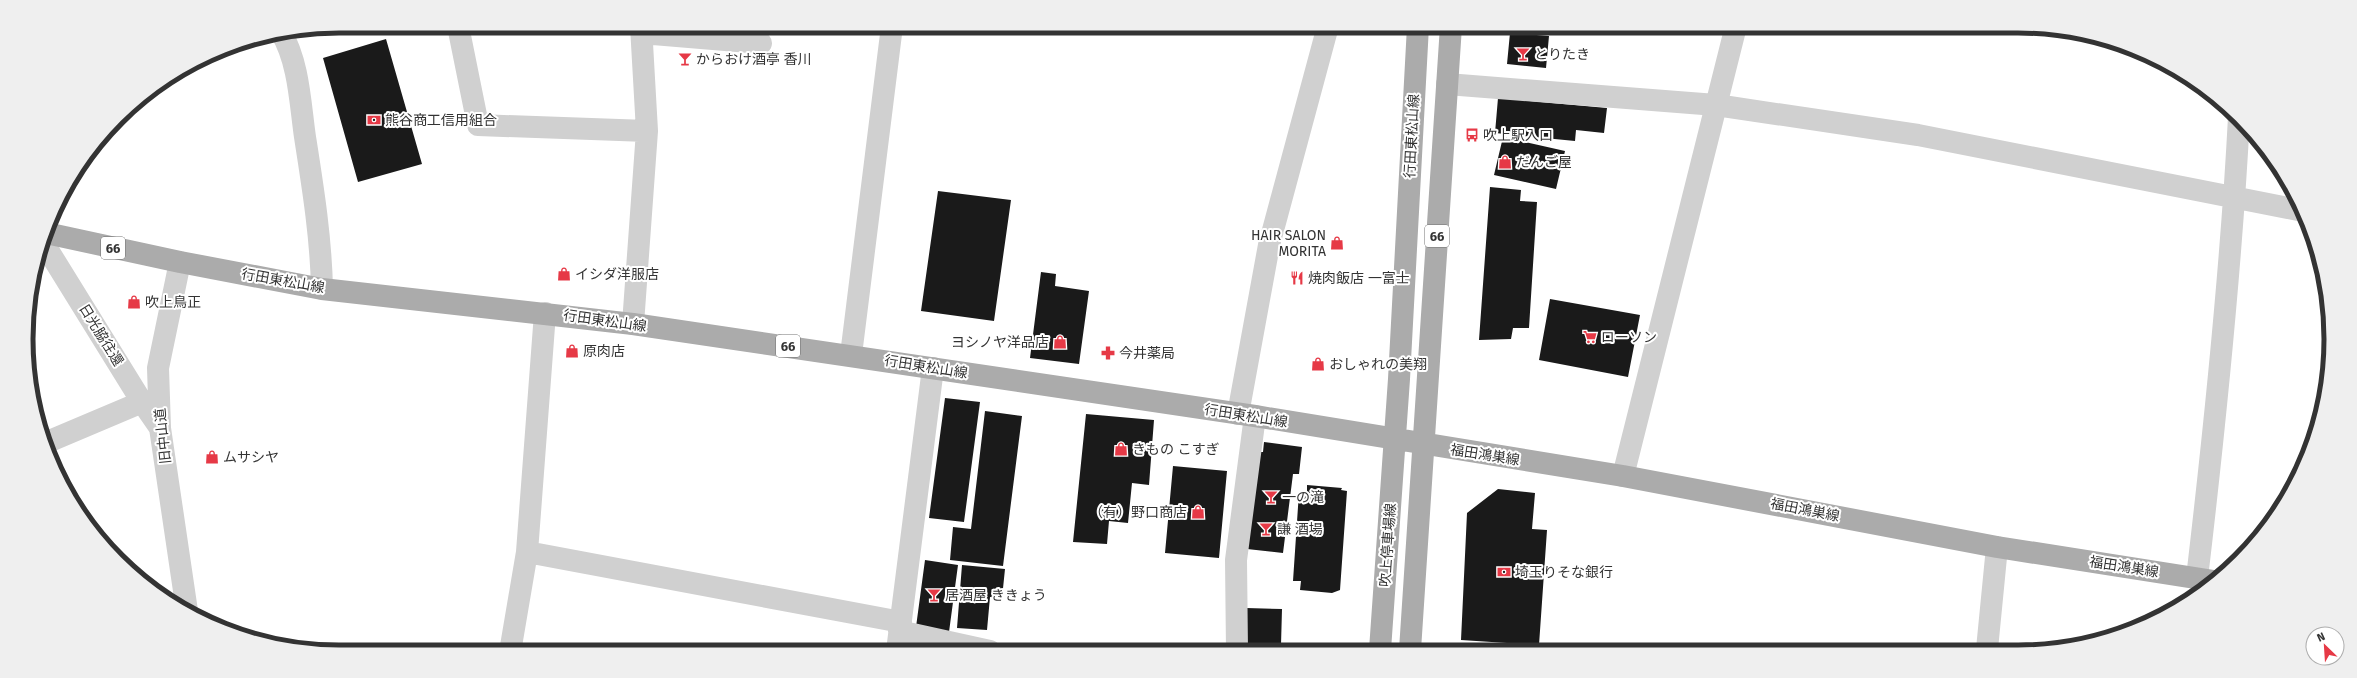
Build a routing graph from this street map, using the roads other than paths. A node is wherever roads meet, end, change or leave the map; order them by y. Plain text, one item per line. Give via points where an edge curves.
1 (459, 33) edge
2 (641, 33) edge
3 (675, 33) edge
4 (891, 33) edge
5 (1326, 33) edge
6 (1418, 33) edge
7 (1451, 33) edge
8 (1734, 33) edge
9 (285, 38) edge
10 (761, 43) dead end
11 (1447, 84) junction
12 (1716, 105) junction
13 (2238, 127) edge
14 (647, 131) junction
15 (2235, 198) junction
16 (2295, 209) edge
17 (52, 234) edge
18 (47, 248) edge
19 (180, 262) junction
20 (322, 289) junction
21 (545, 313) junction
22 (633, 324) junction
23 (851, 355) junction
24 (933, 368) junction
25 (142, 402) junction
26 (1246, 415) junction
27 (160, 428) junction
28 (1395, 440) junction
29 (50, 441) edge
30 (1424, 445) junction
31 (1624, 476) junction
32 (1997, 547) junction
33 (527, 552) junction
34 (2205, 579) edge
35 (186, 604) edge
36 (899, 635) edge
37 (511, 645) edge
38 (956, 645) edge
39 (1237, 645) edge
40 (1380, 645) edge
41 (1410, 645) edge
42 (1987, 645) edge

1 - 14 street via 478,125
2 - 14 street
3 - 10 street
4 - 23 street
5 - 26 street via 1269,245
6 - 28 main road, 行田東松山線 / 66
7 - 11 main road, 66
8 - 12 street
9 - 20 street via 289,46 297,80 321,255
11 - 12 street
11 - 30 main road, 66
12 - 15 street via 1918,135
12 - 31 street
13 - 15 street
14 - 22 street
15 - 16 street
15 - 34 street via 2213,437
17 - 19 main road, 行田東松山線 / 66
18 - 25 street, 日光脇往還
19 - 20 main road, 行田東松山線 / 66
19 - 27 street, 旧中山道 via 158,368
20 - 21 main road, 行田東松山線 / 66
21 - 22 main road, 行田東松山線 / 66
21 - 33 street
22 - 23 main road, 行田東松山線 / 66
23 - 24 main road, 行田東松山線 / 66
24 - 26 main road, 行田東松山線 / 66
24 - 36 street
25 - 27 street, 日光脇往還
25 - 29 street
26 - 28 main road, 行田東松山線 / 66
26 - 39 street via 1236,560
27 - 35 street, 旧中山道
28 - 30 main road, 福田鴻巣線
28 - 40 main road, 吹上停車場線
30 - 31 main road, 福田鴻巣線
30 - 41 main road, 吹上停車場線
31 - 32 main road, 福田鴻巣線
32 - 34 main road, 福田鴻巣線
32 - 42 street
33 - 36 street
33 - 37 street
36 - 38 street

